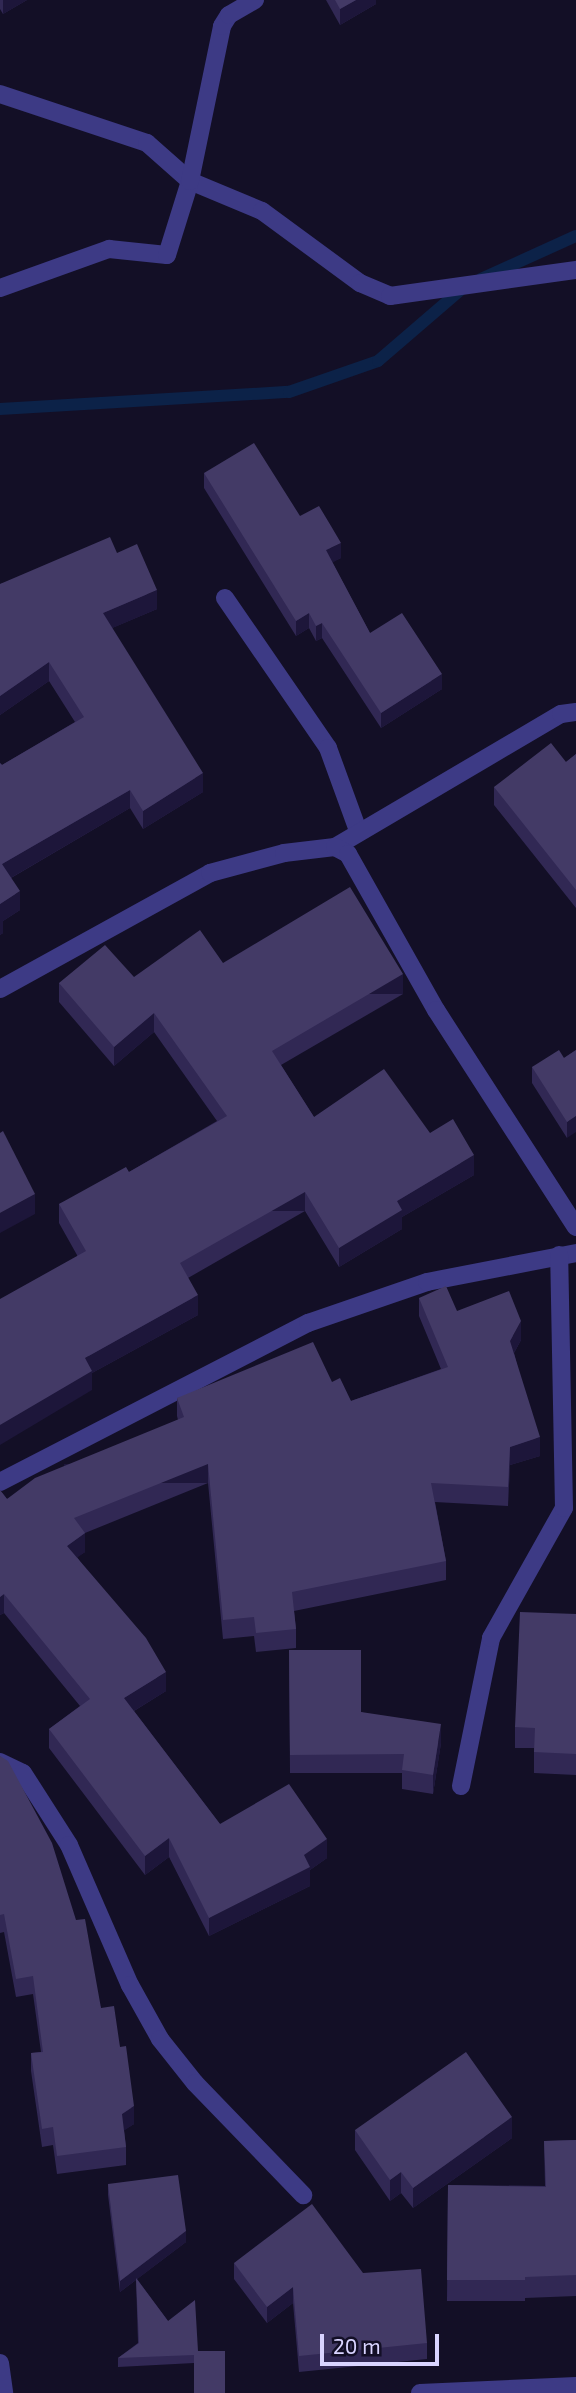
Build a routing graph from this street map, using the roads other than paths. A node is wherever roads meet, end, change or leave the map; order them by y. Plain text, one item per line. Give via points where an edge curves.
1 (255, 0) edge
2 (0, 94) edge
3 (190, 181) junction
4 (576, 271) edge
5 (0, 288) edge
6 (225, 598) dead end
7 (576, 712) edge
8 (359, 833) junction
9 (335, 848) junction
10 (0, 989) edge
11 (576, 1227) edge
12 (568, 1254) edge
13 (0, 1482) edge
14 (0, 1762) edge
15 (461, 1786) dead end
16 (303, 2196) dead end
17 (0, 2363) edge
18 (576, 2386) edge
19 (4, 2393) edge
20 (420, 2393) edge

1 - 3 street via 229,15 222,26
2 - 3 street via 147,143
3 - 4 street via 262,211 360,283 390,296
3 - 5 street via 167,255 109,249
6 - 8 street via 328,748
7 - 8 street via 561,714
8 - 9 street
9 - 10 street via 284,853 210,873
9 - 11 street via 348,854 436,1010
12 - 13 street via 427,1282 308,1323
12 - 15 street via 564,1508 491,1638
14 - 16 street via 23,1773 69,1845 130,1985 160,2039 195,2083
17 - 19 street
18 - 20 street

